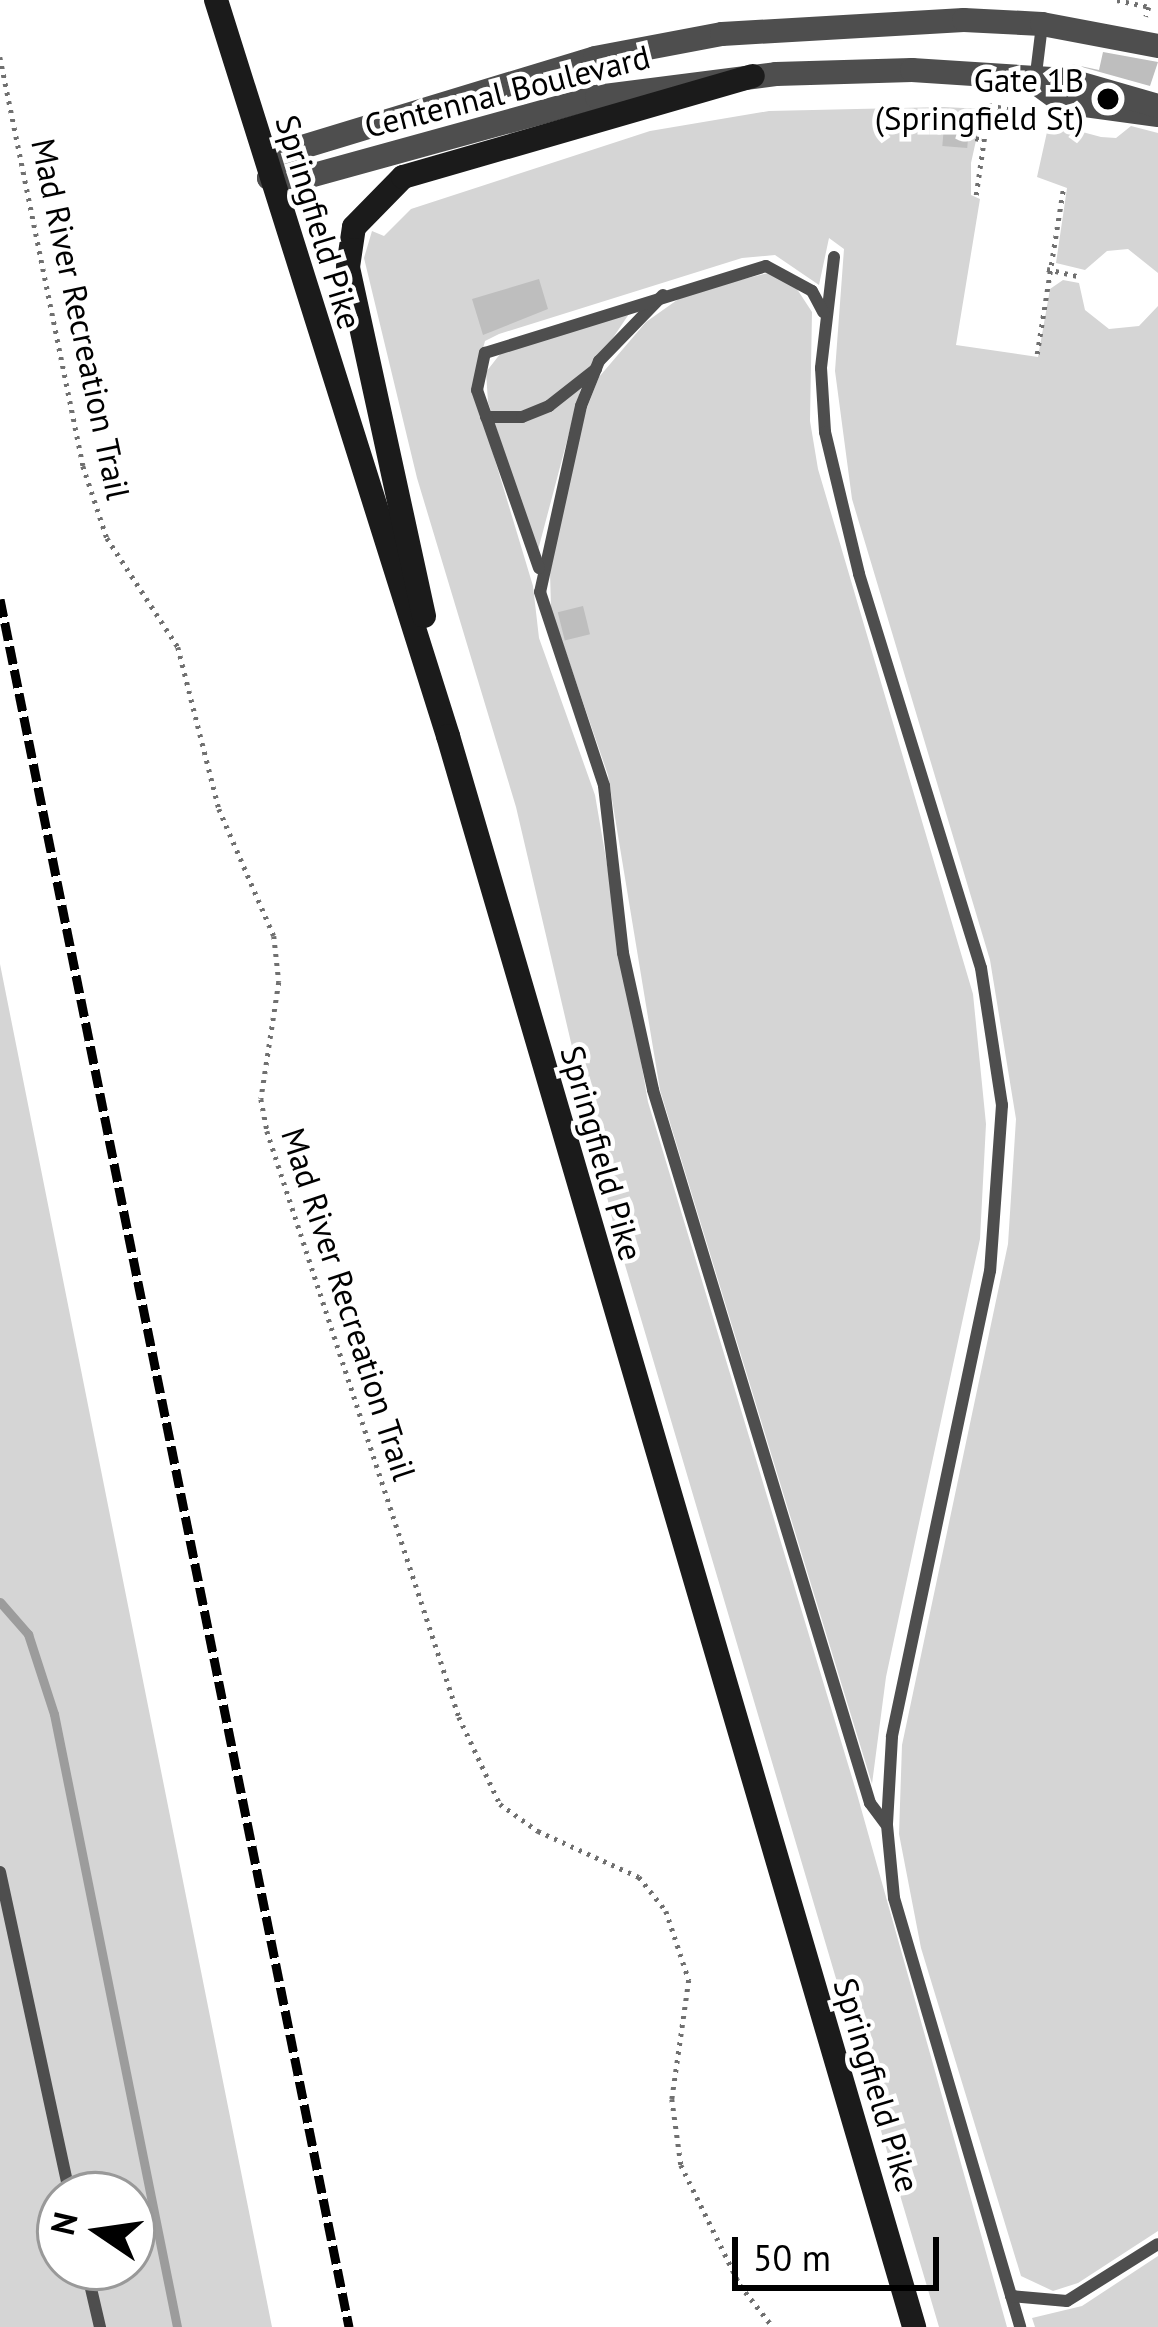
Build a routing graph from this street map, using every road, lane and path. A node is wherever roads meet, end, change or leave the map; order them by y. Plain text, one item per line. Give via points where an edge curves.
1 (216, 0) edge
2 (1042, 24) junction
3 (1158, 46) edge
4 (0, 57) edge
5 (753, 76) junction
6 (1034, 82) junction
7 (989, 105) dead end
8 (1158, 110) edge
9 (968, 136) dead end
10 (983, 140) junction
11 (269, 178) junction
12 (1063, 190) dead end
13 (976, 194) dead end
14 (834, 257) dead end
15 (1049, 270) junction
16 (1081, 277) dead end
17 (663, 295) junction
18 (824, 314) junction
19 (1037, 354) dead end
20 (596, 369) junction
21 (486, 417) junction
22 (542, 574) junction
23 (448, 736) junction
24 (886, 1825) junction
25 (0, 1872) edge
26 (65, 2171) edge
27 (1158, 2244) edge
28 (92, 2291) edge
29 (1011, 2296) junction
30 (100, 2327) edge
31 (773, 2327) edge
32 (914, 2327) edge
33 (1020, 2327) edge

1 - 11 main road, Springfield Pike
2 - 3 street, Centennal Boulevard
2 - 6 lane
2 - 11 street, Centennal Boulevard via 892,20 666,43 299,148
4 - 31 path, Mad River Recreation Trail via 83,466 107,538 178,647 219,809 274,936 279,982 261,1099 267,1131 459,1717 500,1804 538,1831 639,1877 667,1911 688,1980 672,2099 681,2165 740,2285
5 - 6 street, Centennal Boulevard via 912,70
5 - 11 street, Centennal Boulevard via 597,97 310,176
5 - 23 main road via 403,177 354,227 349,267
6 - 8 street, Centennal Boulevard via 1064,102
7 - 10 path
9 - 10 path
10 - 13 path
11 - 23 main road, Springfield Pike
12 - 15 path
14 - 18 lane
15 - 16 path
15 - 19 path
17 - 18 lane via 766,266 812,291
17 - 20 lane
17 - 21 lane via 485,352 477,390
18 - 24 lane via 825,432 860,574 981,968 1002,1105 990,1271 892,1737
20 - 21 lane via 549,406 522,417
20 - 22 lane
21 - 22 lane
22 - 24 lane via 548,631 604,786 623,953 652,1090 870,1803
23 - 32 main road, Springfield Pike
24 - 29 lane via 894,1898
25 - 26 lane
27 - 29 lane via 1067,2301
28 - 30 lane
29 - 33 lane

